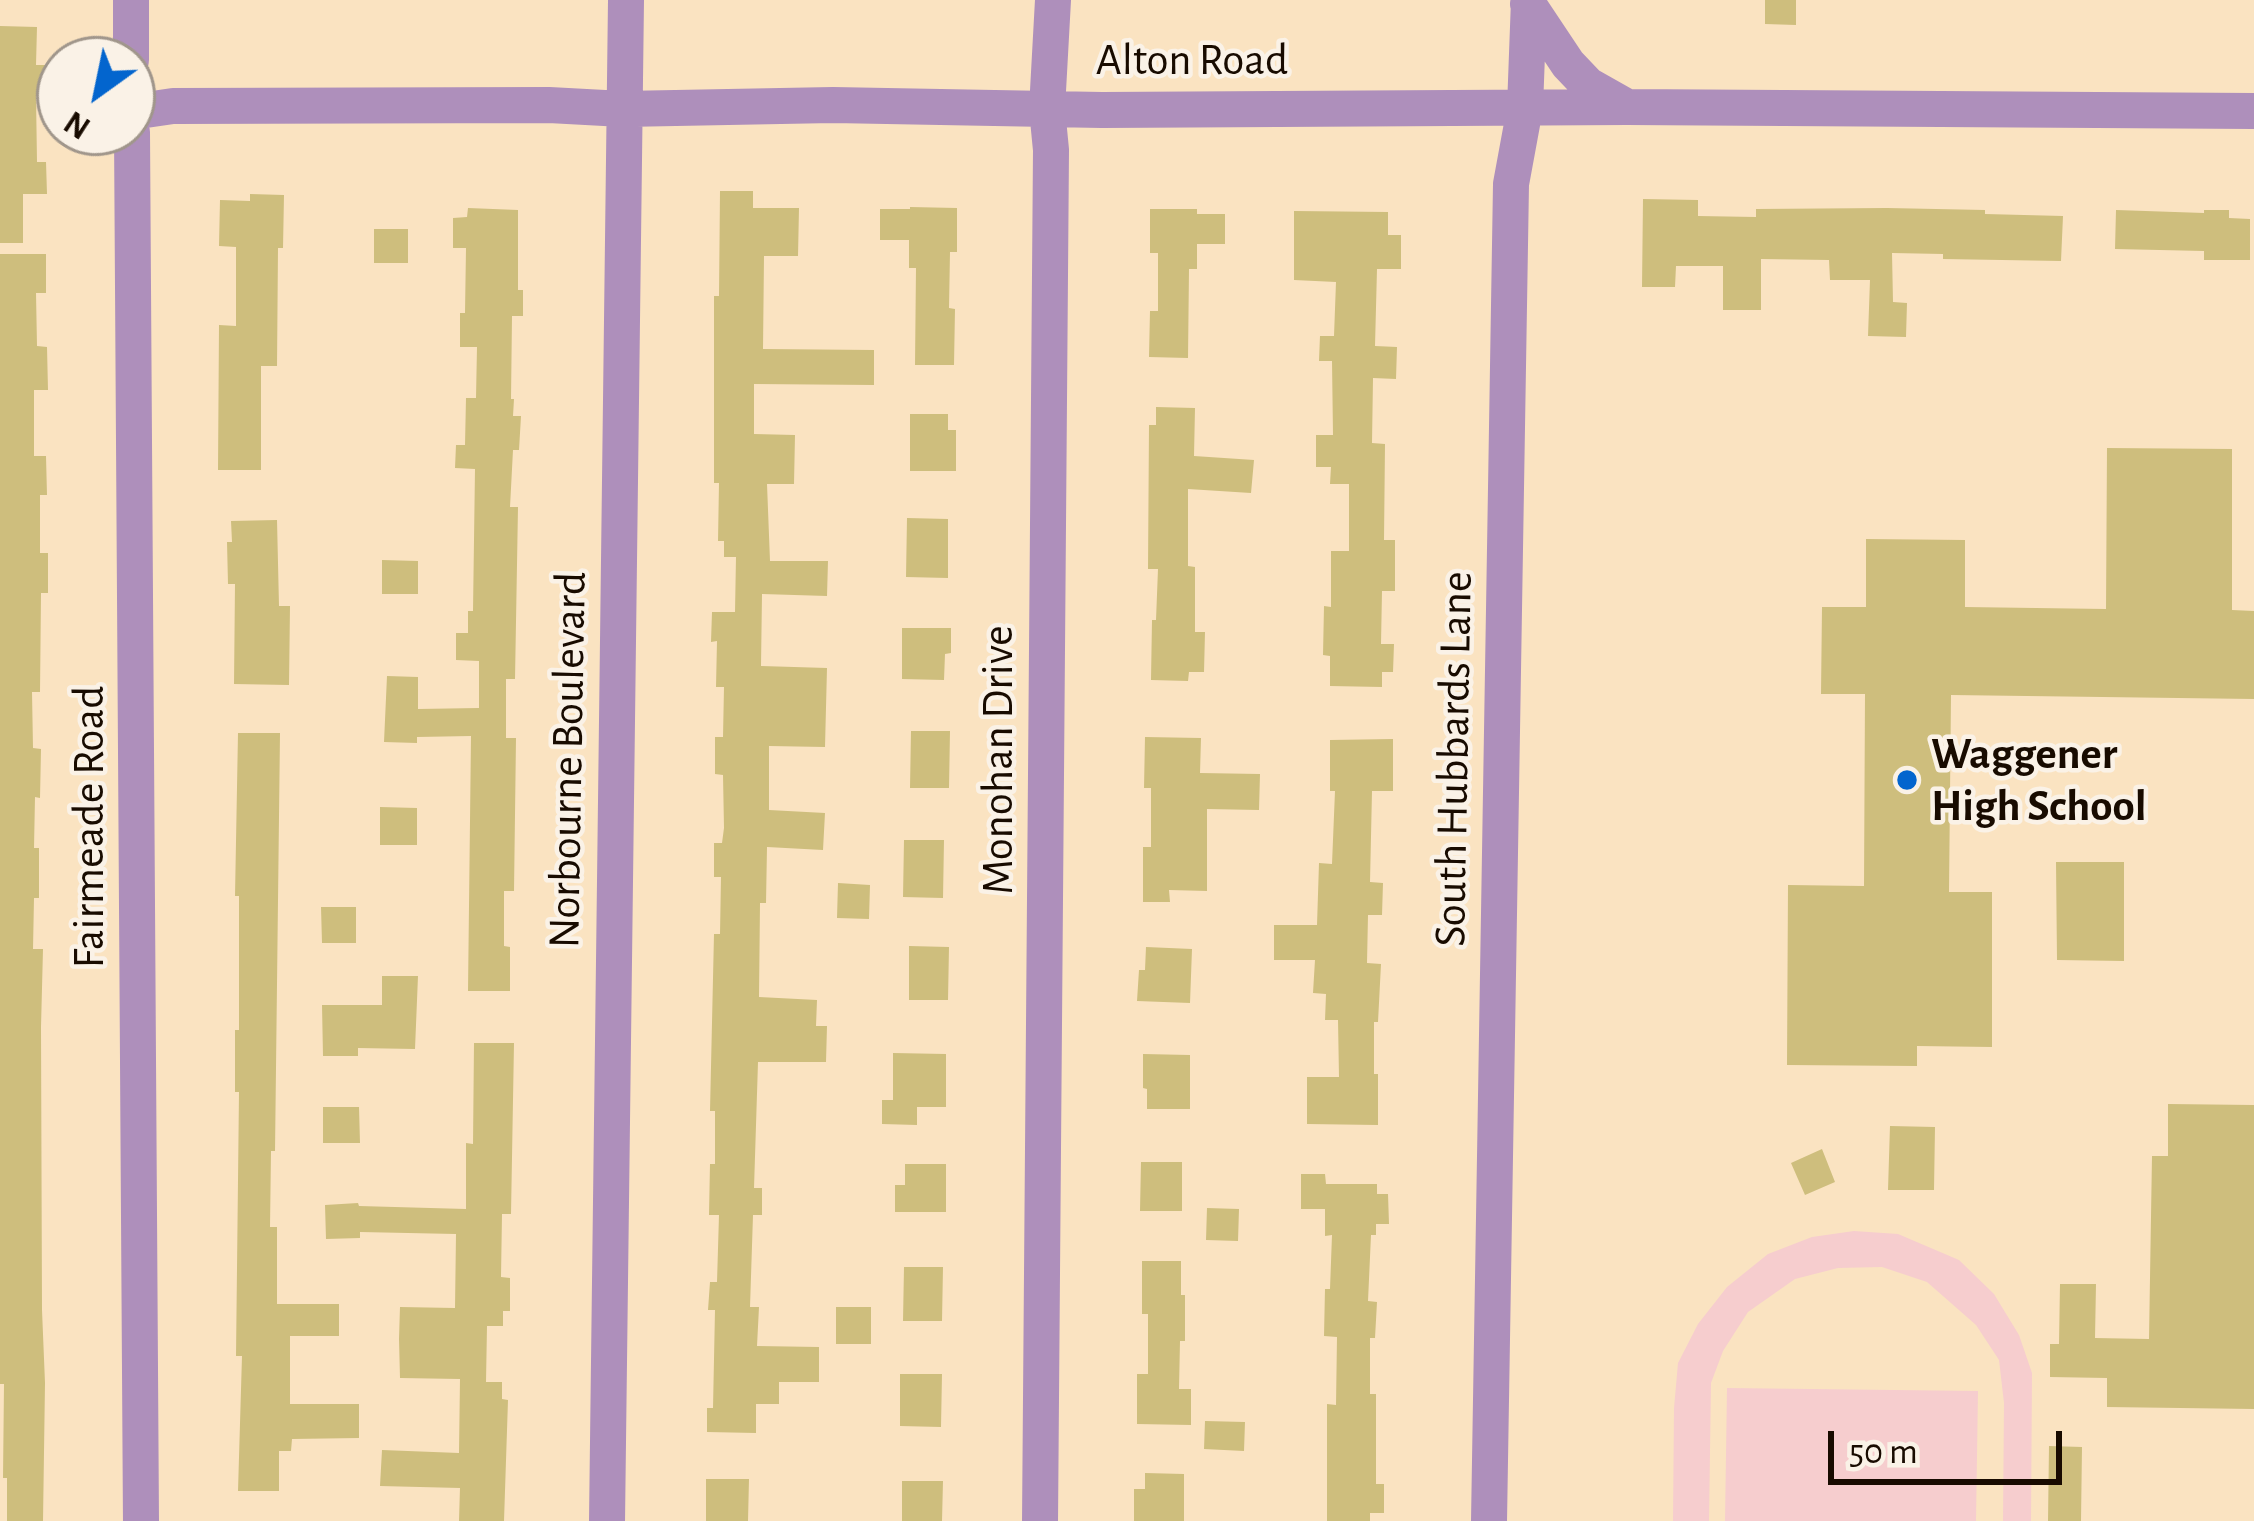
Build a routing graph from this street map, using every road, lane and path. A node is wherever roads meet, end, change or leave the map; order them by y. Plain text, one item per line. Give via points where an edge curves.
1 (130, 0) edge
2 (626, 0) edge
3 (1053, 0) edge
4 (1528, 2) edge
5 (131, 36) edge
6 (1627, 107) junction
7 (156, 108) edge
8 (1525, 108) junction
9 (623, 109) junction
10 (1047, 109) junction
11 (2254, 112) edge
12 (132, 156) edge
13 (141, 1521) edge
14 (607, 1521) edge
15 (1040, 1521) edge
16 (1489, 1521) edge

1 - 5 street
2 - 9 street, Norbourne Boulevard
3 - 10 street, Monohan Drive
4 - 6 street via 1568,64
4 - 8 street, South Hubbards Lane
6 - 8 street, Alton Road
6 - 11 street, Alton Road
7 - 9 street, Alton Road
8 - 10 street, Alton Road
8 - 16 street, South Hubbards Lane via 1510,184
9 - 10 street, Alton Road
9 - 14 street, Norbourne Boulevard
10 - 15 street, Monohan Drive
12 - 13 street, Fairmeade Road

